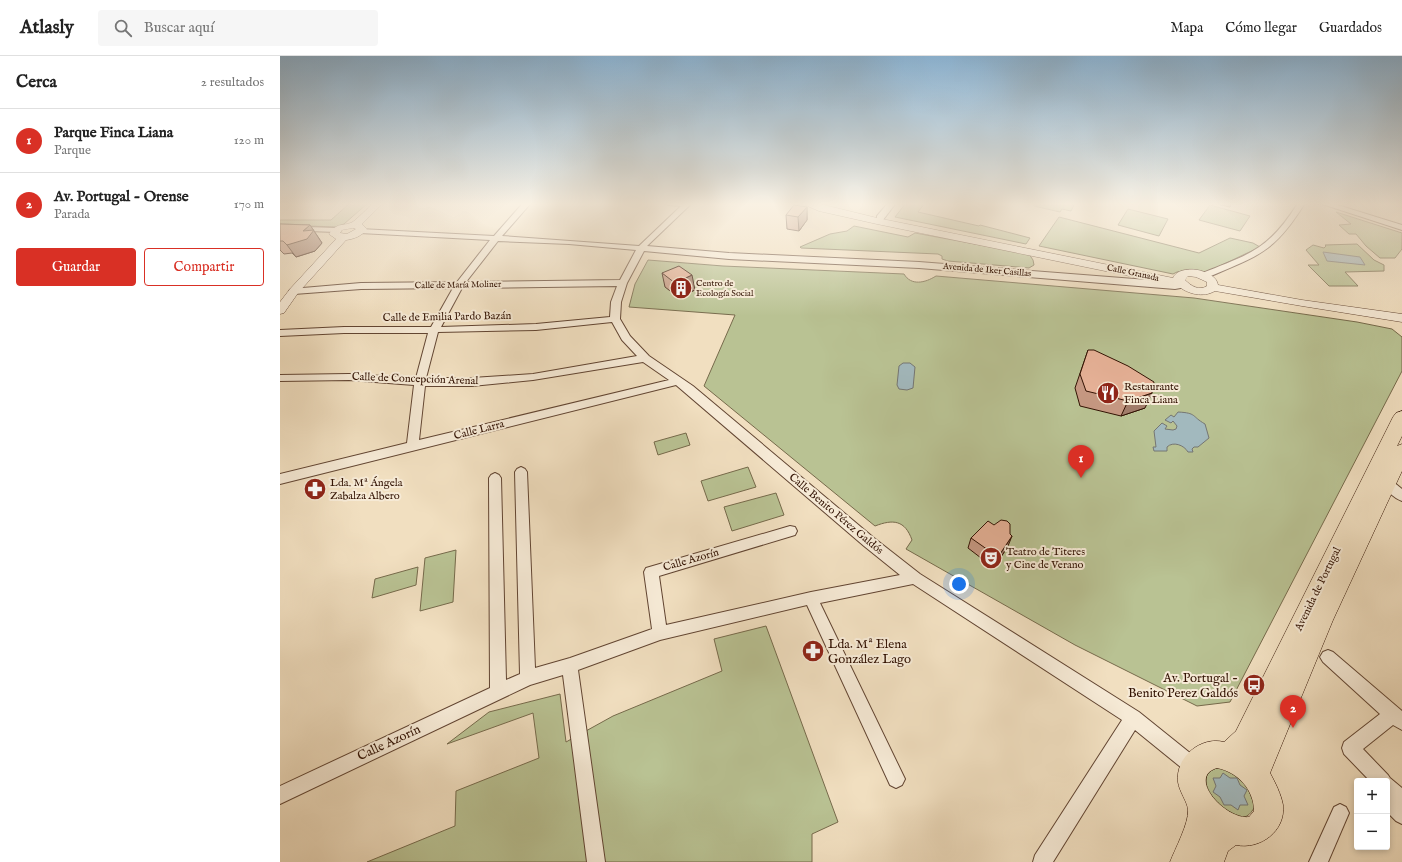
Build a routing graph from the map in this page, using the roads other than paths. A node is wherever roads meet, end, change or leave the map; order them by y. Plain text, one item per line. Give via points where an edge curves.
1 (334, 241) edge
2 (494, 241) edge
3 (544, 241) edge
4 (648, 241) edge
5 (975, 241) edge
6 (986, 241) edge
7 (1274, 241) edge
8 (641, 248) junction
9 (1203, 276) junction
10 (1181, 282) junction
11 (623, 283) junction
12 (459, 285) junction
13 (1213, 287) junction
14 (294, 291) junction
15 (280, 310) edge
16 (1402, 318) edge
17 (615, 319) junction
18 (434, 330) junction
19 (280, 333) edge
20 (645, 358) junction
21 (280, 378) edge
22 (678, 381) junction
23 (420, 382) junction
24 (1402, 417) edge
25 (413, 446) junction
26 (1402, 451) edge
27 (521, 472) dead end
28 (495, 478) dead end
29 (280, 479) edge
30 (1392, 492) edge
31 (790, 531) dead end
32 (915, 578) junction
33 (811, 598) junction
34 (660, 633) junction
35 (1315, 652) junction
36 (570, 666) junction
37 (528, 678) junction
38 (498, 692) junction
39 (1133, 718) junction
40 (1397, 718) edge
41 (1229, 756) junction
42 (1194, 767) junction
43 (1255, 775) junction
44 (1379, 778) edge
45 (896, 779) dead end
46 (1390, 789) edge
47 (280, 794) edge
48 (1390, 801) edge
49 (1402, 801) edge
50 (1203, 808) junction
51 (1340, 814) dead end
52 (1402, 815) edge
53 (1231, 830) junction
54 (596, 862) edge
55 (1042, 862) edge
56 (1203, 862) edge
57 (1318, 862) edge

1 - 14 street
2 - 12 street
3 - 8 street, Avenida de Iker Casillas
4 - 8 street
5 - 10 street, Calle Granada
6 - 10 street, Calle Granada
7 - 9 street via 1256,254
8 - 10 street, Avenida de Iker Casillas via 728,256 919,264 1175,286
8 - 11 street
9 - 10 street via 1185,274
9 - 13 street via 1212,281
10 - 13 street via 1201,291
11 - 12 street, Calle de María Moliner
11 - 17 street via 616,302
12 - 14 street, Calle de María Moliner via 361,286
12 - 18 street
13 - 16 street
14 - 15 street
17 - 18 street, Calle de Emilia Pardo Bazán via 536,327
17 - 20 street, Calle Benito Pérez Galdós via 626,338
18 - 19 street, Calle de Emilia Pardo Bazán via 328,330
18 - 23 street
20 - 22 street, Calle Benito Pérez Galdós
20 - 23 street, Calle de Concepción Arenal via 533,377 472,382
21 - 23 street, Calle de Concepción Arenal via 349,377
22 - 25 street, Calle Larra
22 - 32 street, Calle Benito Pérez Galdós
23 - 25 street
24 - 41 main road, Avenida de Portugal via 1245,740
25 - 29 street, Calle Larra
26 - 30 main road, Avenida de Portugal
27 - 37 street
28 - 38 street
30 - 35 main road, Avenida de Portugal
31 - 34 street, Calle Azorín via 651,572
32 - 33 street, Calle Azorín
32 - 39 street, Calle Benito Pérez Galdós
33 - 34 street, Calle Azorín
33 - 45 street
34 - 36 street, Calle Azorín
35 - 40 street
35 - 43 main road, Avenida de Portugal
36 - 37 street, Calle Azorín
36 - 54 street
37 - 38 street, Calle Azorín
38 - 47 street, Calle Azorín
39 - 42 street, Calle Benito Pérez Galdós
39 - 55 street
40 - 44 street via 1350,748
41 - 42 main road via 1207,755
41 - 43 main road
42 - 50 main road via 1192,787
43 - 53 main road via 1264,788 1268,801 1268,813 1264,823 1256,830
46 - 49 street
48 - 52 street
50 - 53 main road via 1211,817
50 - 56 main road via 1199,829
51 - 57 street
53 - 56 main road via 1218,840

